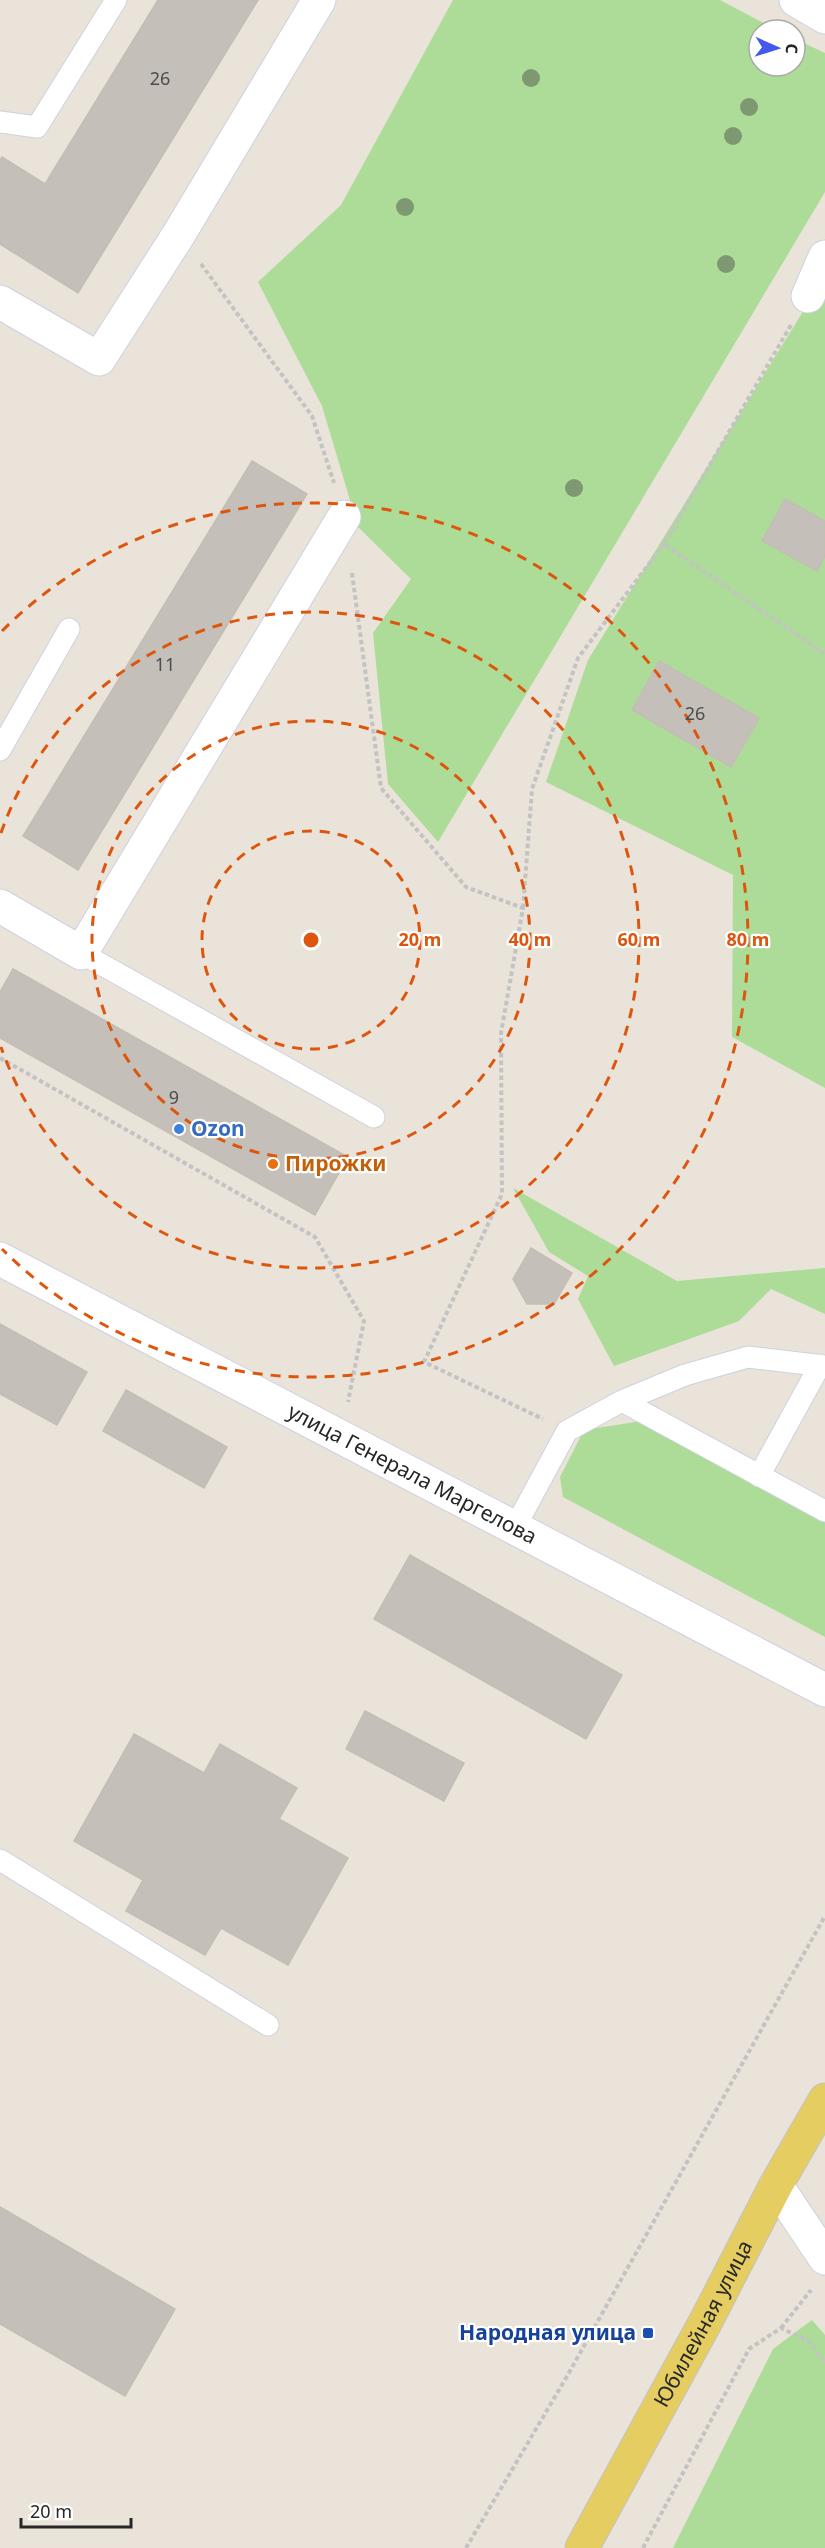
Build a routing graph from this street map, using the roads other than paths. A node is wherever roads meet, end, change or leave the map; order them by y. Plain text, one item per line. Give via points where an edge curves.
1 (116, 0) edge
2 (319, 0) edge
3 (796, 0) edge
4 (825, 18) edge
5 (0, 122) edge
6 (825, 257) edge
7 (816, 296) edge
8 (0, 302) edge
9 (344, 518) road end
10 (69, 629) dead end
11 (0, 750) edge
12 (0, 906) edge
13 (81, 953) junction
14 (374, 1117) dead end
15 (0, 1258) edge
16 (822, 1365) edge
17 (622, 1401) junction
18 (759, 1476) junction
19 (824, 1508) edge
20 (514, 1529) junction
21 (825, 1690) edge
22 (0, 1860) edge
23 (268, 2025) dead end
24 (825, 2100) edge
25 (776, 2185) junction
26 (821, 2270) edge
27 (582, 2548) edge

1 - 5 lane via 38,126
2 - 8 street via 99,359
3 - 4 street
6 - 7 street
9 - 13 street
10 - 11 lane
12 - 13 street
13 - 14 lane
15 - 20 street, улица Генерала Маргелова
16 - 17 lane via 748,1357 685,1375
16 - 18 lane
17 - 18 lane
17 - 20 lane via 567,1431
18 - 19 lane
20 - 21 street, улица Генерала Маргелова
22 - 23 lane
24 - 25 main road, Юбилейная улица
25 - 26 street
25 - 27 main road, Юбилейная улица

